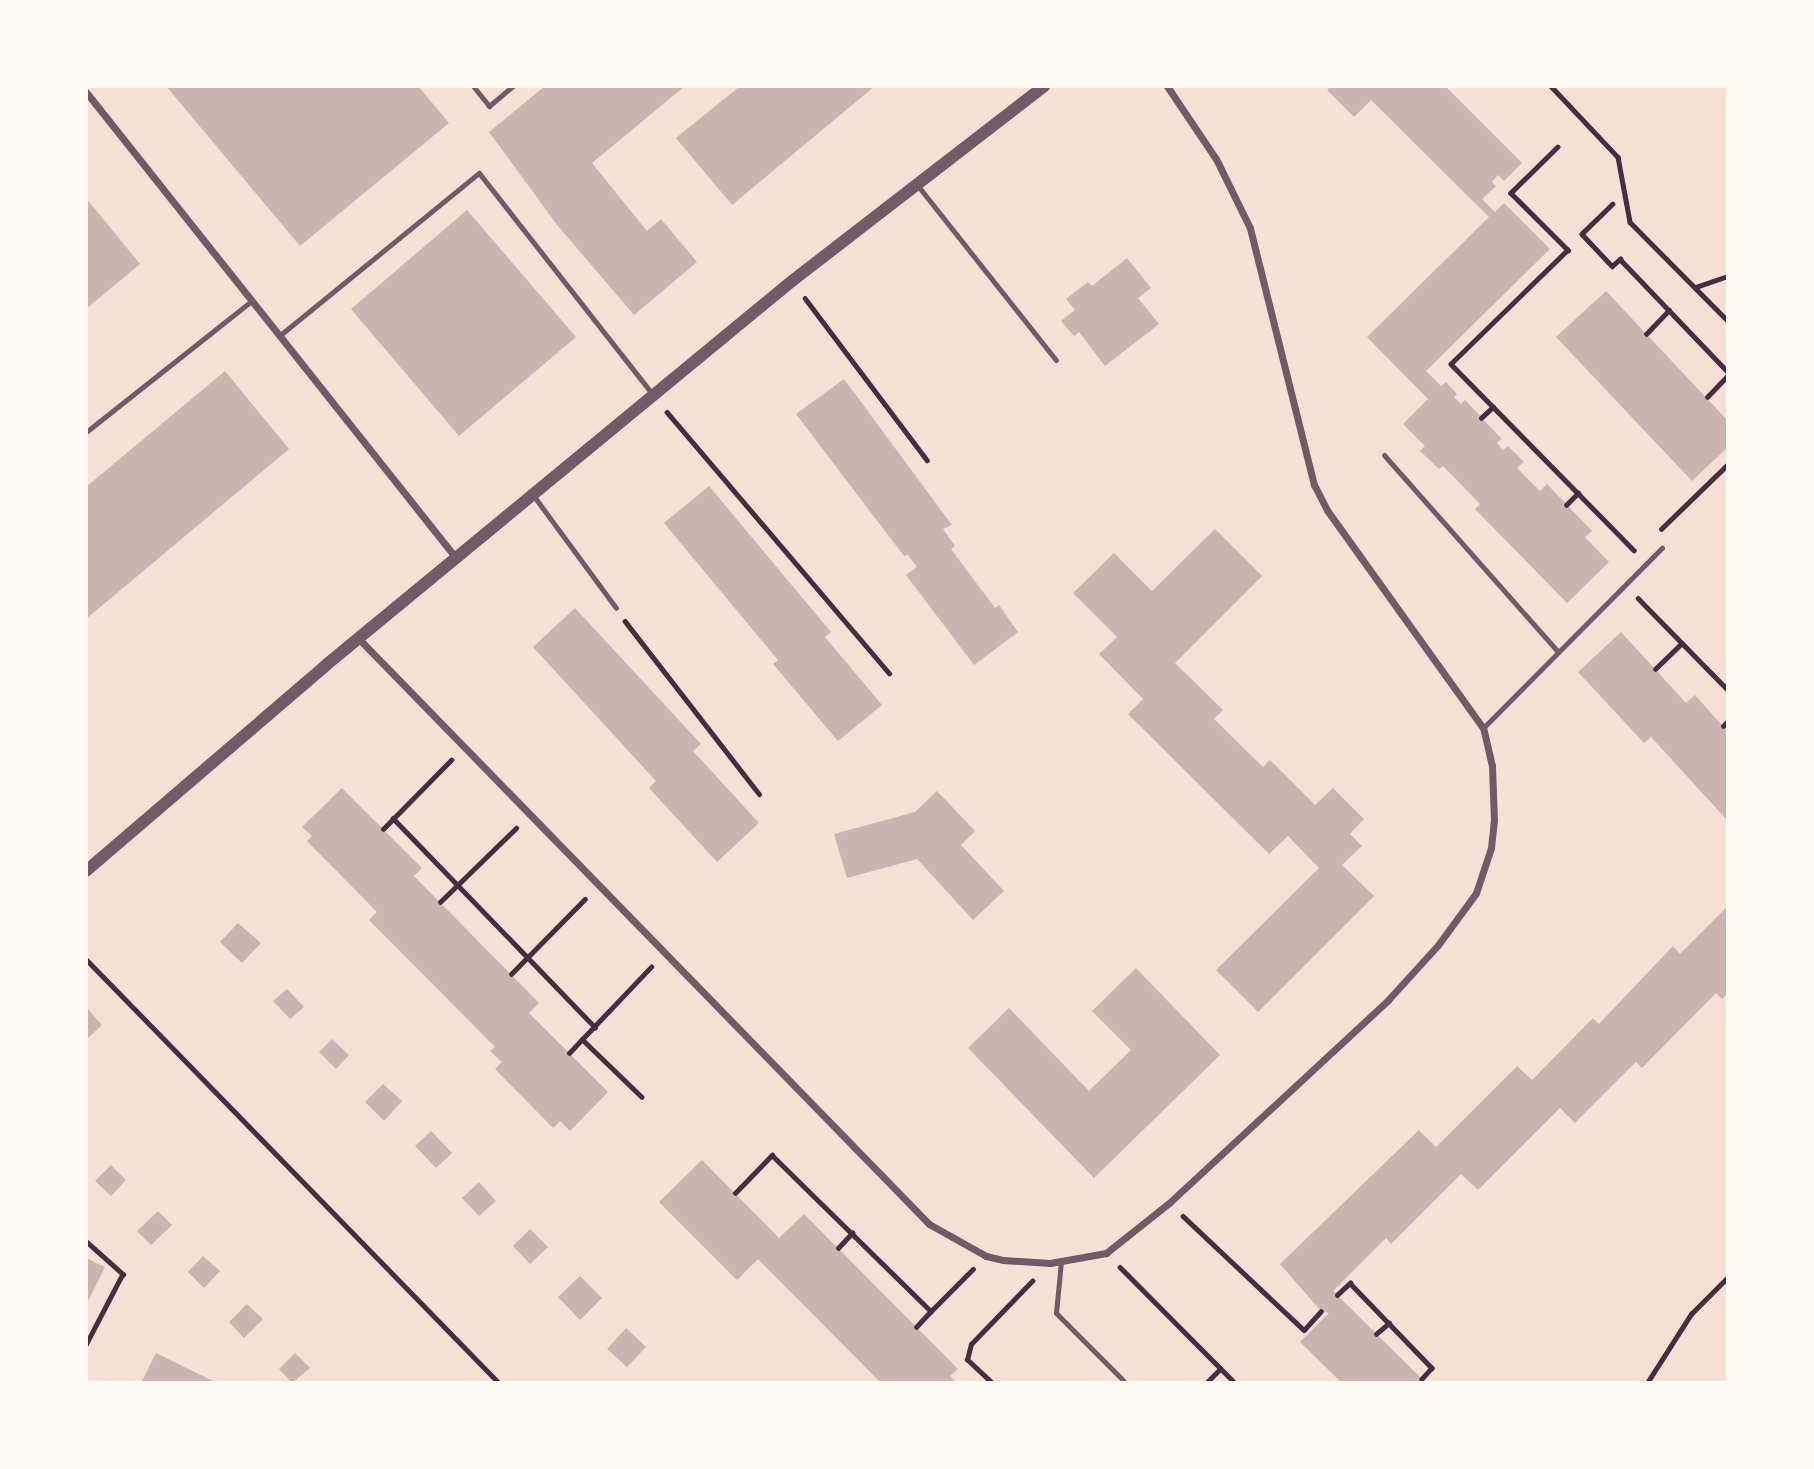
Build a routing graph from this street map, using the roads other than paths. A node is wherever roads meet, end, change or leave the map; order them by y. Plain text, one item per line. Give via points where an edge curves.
1 (473, 86) edge
2 (513, 86) edge
3 (1044, 86) edge
4 (1167, 86) edge
5 (86, 92) edge
6 (916, 183) junction
7 (251, 301) junction
8 (279, 336) junction
9 (1056, 360) dead end
10 (655, 398) junction
11 (86, 432) edge
12 (1384, 455) dead end
13 (533, 495) junction
14 (1662, 548) dead end
15 (456, 558) junction
16 (615, 608) road end
17 (359, 639) junction
18 (1558, 652) junction
19 (1483, 728) junction
20 (86, 871) edge
21 (1061, 1261) junction
22 (1123, 1380) dead end

1 - 2 lane via 489,106
3 - 6 street
4 - 19 street via 1216,159 1250,228 1314,485 1327,510
5 - 7 street
6 - 9 lane
6 - 10 street
7 - 8 street
7 - 11 lane
8 - 10 lane via 479,173
8 - 15 street
10 - 13 street
12 - 18 lane
13 - 15 street
13 - 16 lane
14 - 18 lane
15 - 17 street
17 - 20 street
17 - 21 street via 907,1205 929,1224 986,1256 1025,1264
18 - 19 lane
19 - 21 street via 1492,766 1491,848 1476,893 1438,945 1388,1000 1169,1203 1106,1253
21 - 22 lane via 1056,1313

